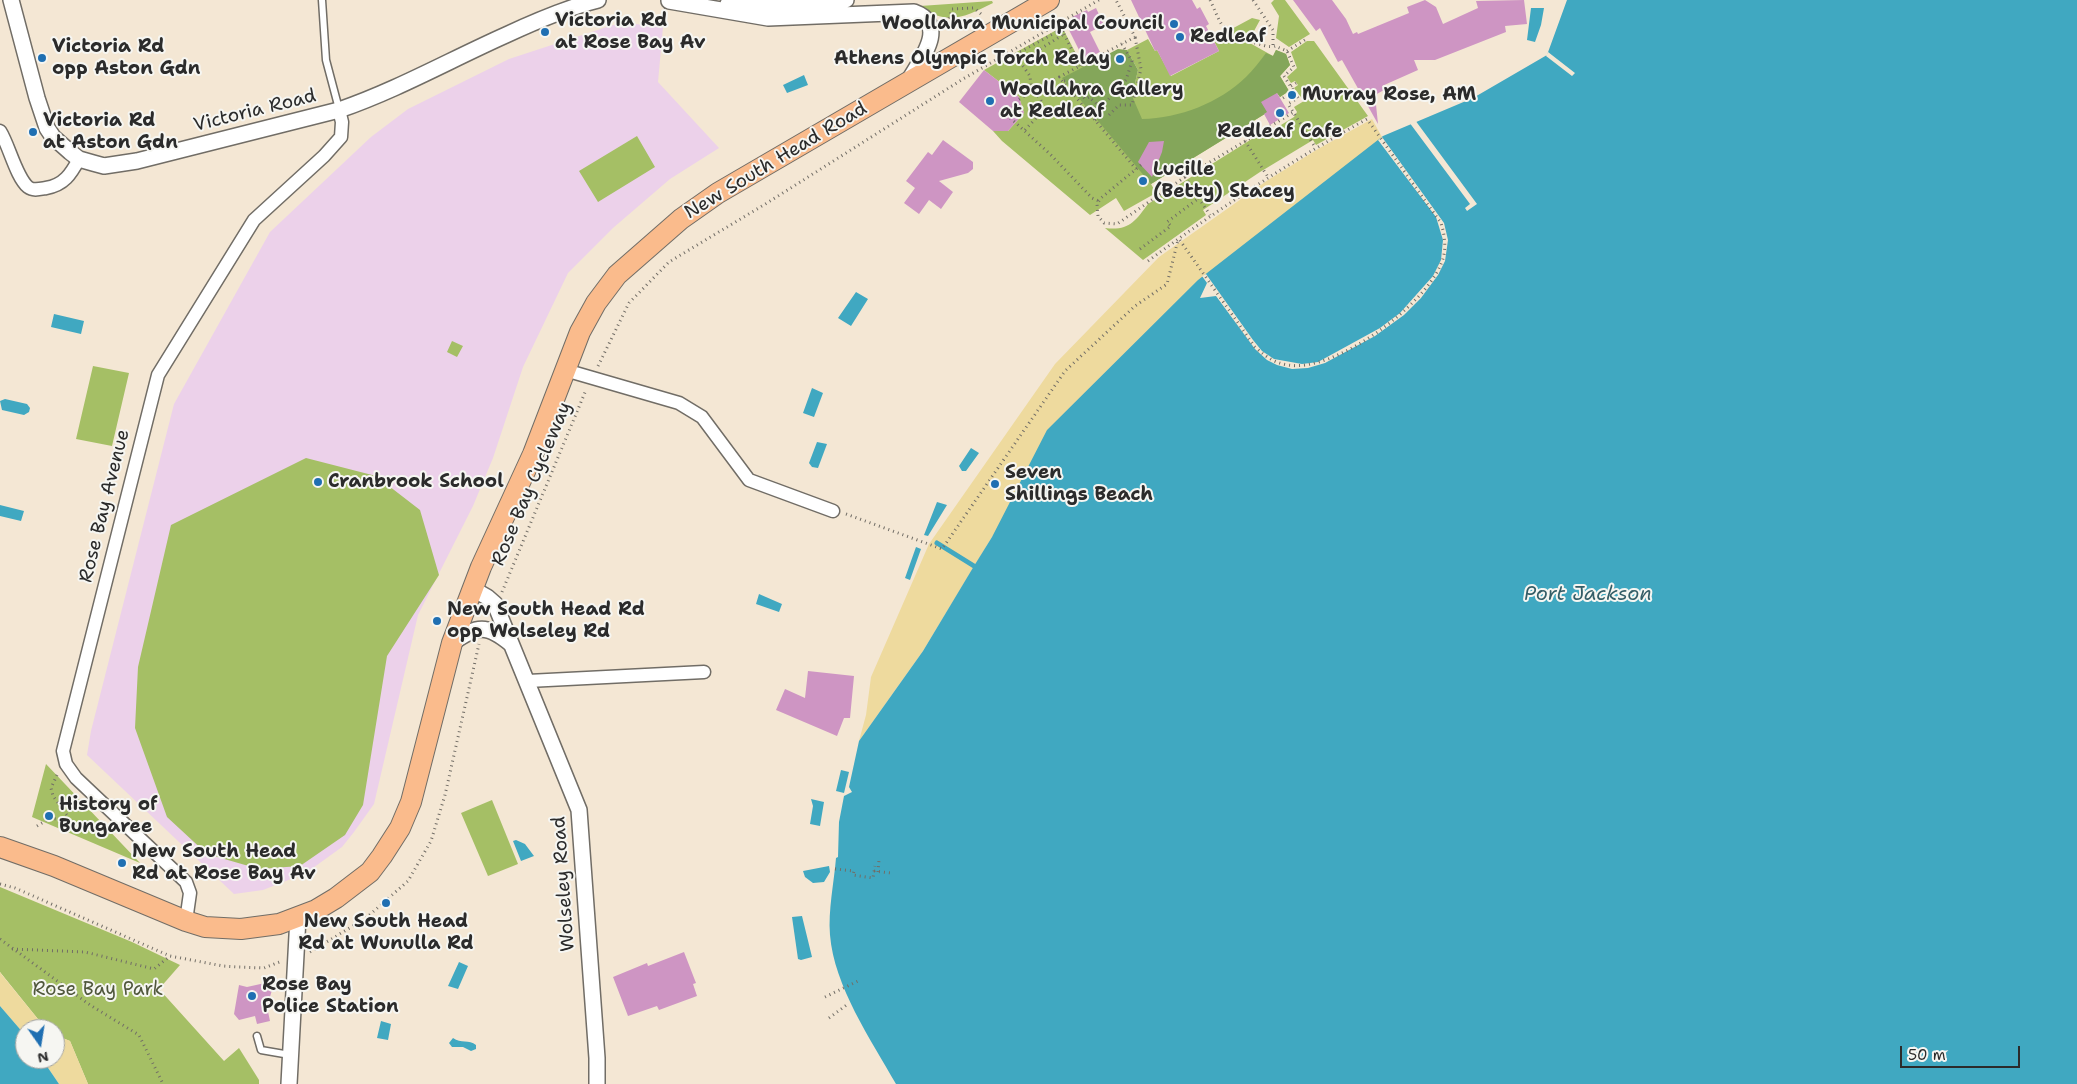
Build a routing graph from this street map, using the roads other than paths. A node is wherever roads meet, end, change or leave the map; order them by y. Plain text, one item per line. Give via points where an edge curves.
1 (11, 0) edge
2 (322, 0) edge
3 (598, 0) edge
4 (846, 0) edge
5 (664, 1) edge
6 (1040, 2) edge
7 (908, 82) junction
8 (339, 110) junction
9 (0, 131) edge
10 (80, 159) junction
11 (565, 370) junction
12 (833, 511) dead end
13 (473, 589) junction
14 (452, 643) junction
15 (512, 645) junction
16 (704, 672) dead end
17 (528, 681) junction
18 (0, 847) edge
19 (298, 917) junction
20 (186, 921) junction
21 (257, 1036) dead end
22 (291, 1056) junction
23 (289, 1084) edge
24 (597, 1084) edge

1 - 10 street, Victoria Road via 47,128 58,143
2 - 8 lane via 326,60
3 - 8 street, Victoria Road via 566,8 372,99
4 - 5 street via 759,6
5 - 7 street via 768,18 914,12 926,19 931,38
6 - 7 main road, New South Head Road
7 - 11 main road, New South Head Road via 730,185 674,224 612,282 596,303
8 - 10 street, Victoria Road via 118,165 104,166
8 - 20 street, Rose Bay Avenue via 341,137 254,220 158,375 63,750 66,764 76,778 186,882 190,894
9 - 10 street via 22,179 32,189 62,183
11 - 12 street via 679,403 702,417 748,480
11 - 13 main road, New South Head Road via 533,454
13 - 14 main road, New South Head Road
13 - 15 street, Wolseley Road via 495,604
14 - 15 street via 468,632 486,629
14 - 19 main road, New South Head Road via 411,802 400,828 370,872 354,886
15 - 17 street, Wolseley Road
16 - 17 street
17 - 24 street, Wolseley Road via 579,810
18 - 20 main road, New South Head Road
19 - 20 main road, New South Head Road via 279,924 241,930 204,927
19 - 22 street
21 - 22 lane via 261,1050
22 - 23 street

